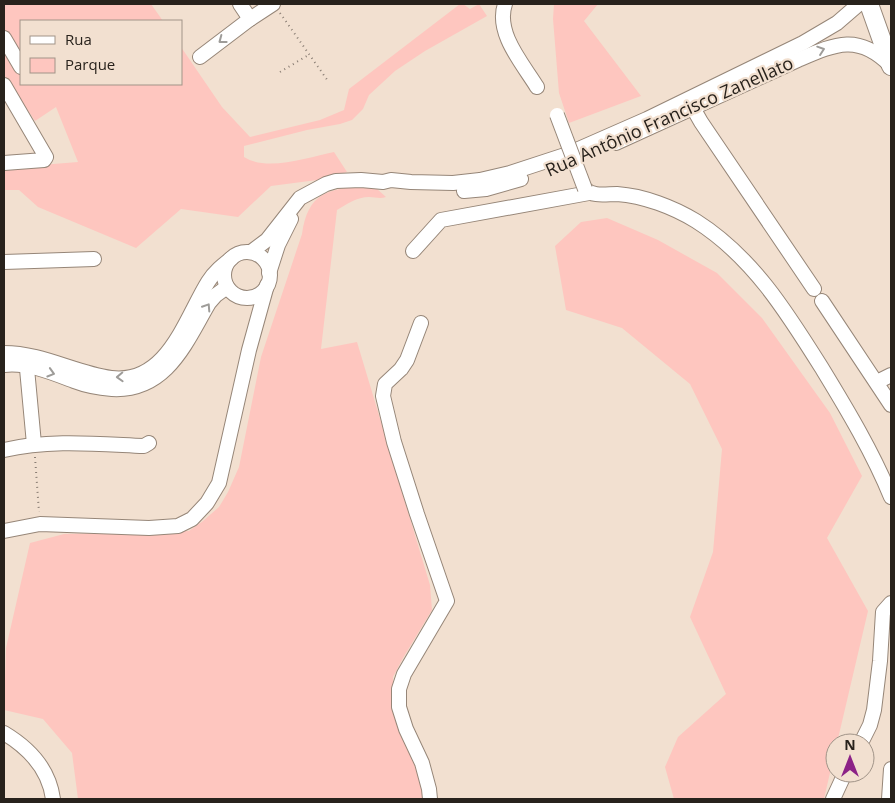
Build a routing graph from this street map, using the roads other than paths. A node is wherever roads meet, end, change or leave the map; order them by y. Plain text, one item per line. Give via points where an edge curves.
1 (240, 4) edge
2 (505, 4) edge
3 (859, 4) edge
4 (869, 4) edge
5 (276, 7) edge
6 (250, 19) junction
7 (4, 38) edge
8 (200, 57) dead end
9 (20, 65) edge
10 (891, 66) edge
11 (4, 85) edge
12 (537, 87) dead end
13 (690, 104) junction
14 (557, 115) dead end
15 (4, 163) edge
16 (587, 191) junction
17 (300, 198) junction
18 (413, 251) dead end
19 (251, 252) junction
20 (232, 258) junction
21 (94, 259) dead end
22 (4, 262) edge
23 (268, 279) junction
24 (227, 287) junction
25 (246, 297) junction
26 (421, 324) dead end
27 (249, 350) junction
28 (4, 353) edge
29 (26, 360) junction
30 (4, 365) edge
31 (891, 375) edge
32 (877, 382) junction
33 (891, 405) edge
34 (149, 443) dead end
35 (34, 444) junction
36 (4, 450) edge
37 (891, 497) edge
38 (4, 531) edge
39 (891, 603) edge
40 (4, 733) edge
41 (866, 733) edge
42 (891, 769) edge
43 (840, 783) edge
44 (53, 799) edge
45 (430, 799) edge
46 (833, 799) edge
47 (889, 799) edge

1 - 6 street
2 - 12 street via 502,14 510,44
3 - 13 street, Rua Antônio Francisco Zanellato via 825,31
4 - 10 main road, Rua Antônio Francisco Zanellato
5 - 6 street
6 -> 8 street
7 - 9 street
13 -> 10 street, Rua Antônio Francisco Zanellato via 842,44 870,48
11 - 15 street via 46,155 46,158
13 - 17 street, Rua Antônio Francisco Zanellato via 557,167 486,189 457,192 390,187 383,182 336,181
13 - 32 street
14 - 16 street, bridge
16 - 18 street via 441,220
16 - 37 street via 643,198 674,210 696,221 724,242 759,275 849,413
17 - 19 street, Rua Antônio Francisco Zanellato via 267,240
17 - 23 street via 278,245
19 - 20 street
19 - 23 street via 264,260
20 - 24 street via 224,271
20 -> 29 street via 214,273 168,352 142,374 115,378
21 - 22 street
23 - 25 street via 258,294
23 - 27 street
24 - 25 street
29 -> 24 street via 52,373 98,388 136,387 153,380 176,359 209,303
25 - 27 street via 253,316
26 - 45 street via 401,369 385,384 383,396 394,442 448,601 404,674 399,689 399,707 422,763
27 - 38 street via 219,483 192,519 178,526 149,528 40,524
28 - 29 street
29 - 30 street
29 - 35 street
31 - 32 street
32 - 33 street
34 - 35 street via 144,446
35 - 36 street
39 - 41 street via 883,612 874,710
40 - 44 street via 36,759 47,777
42 - 47 street
43 - 46 street

